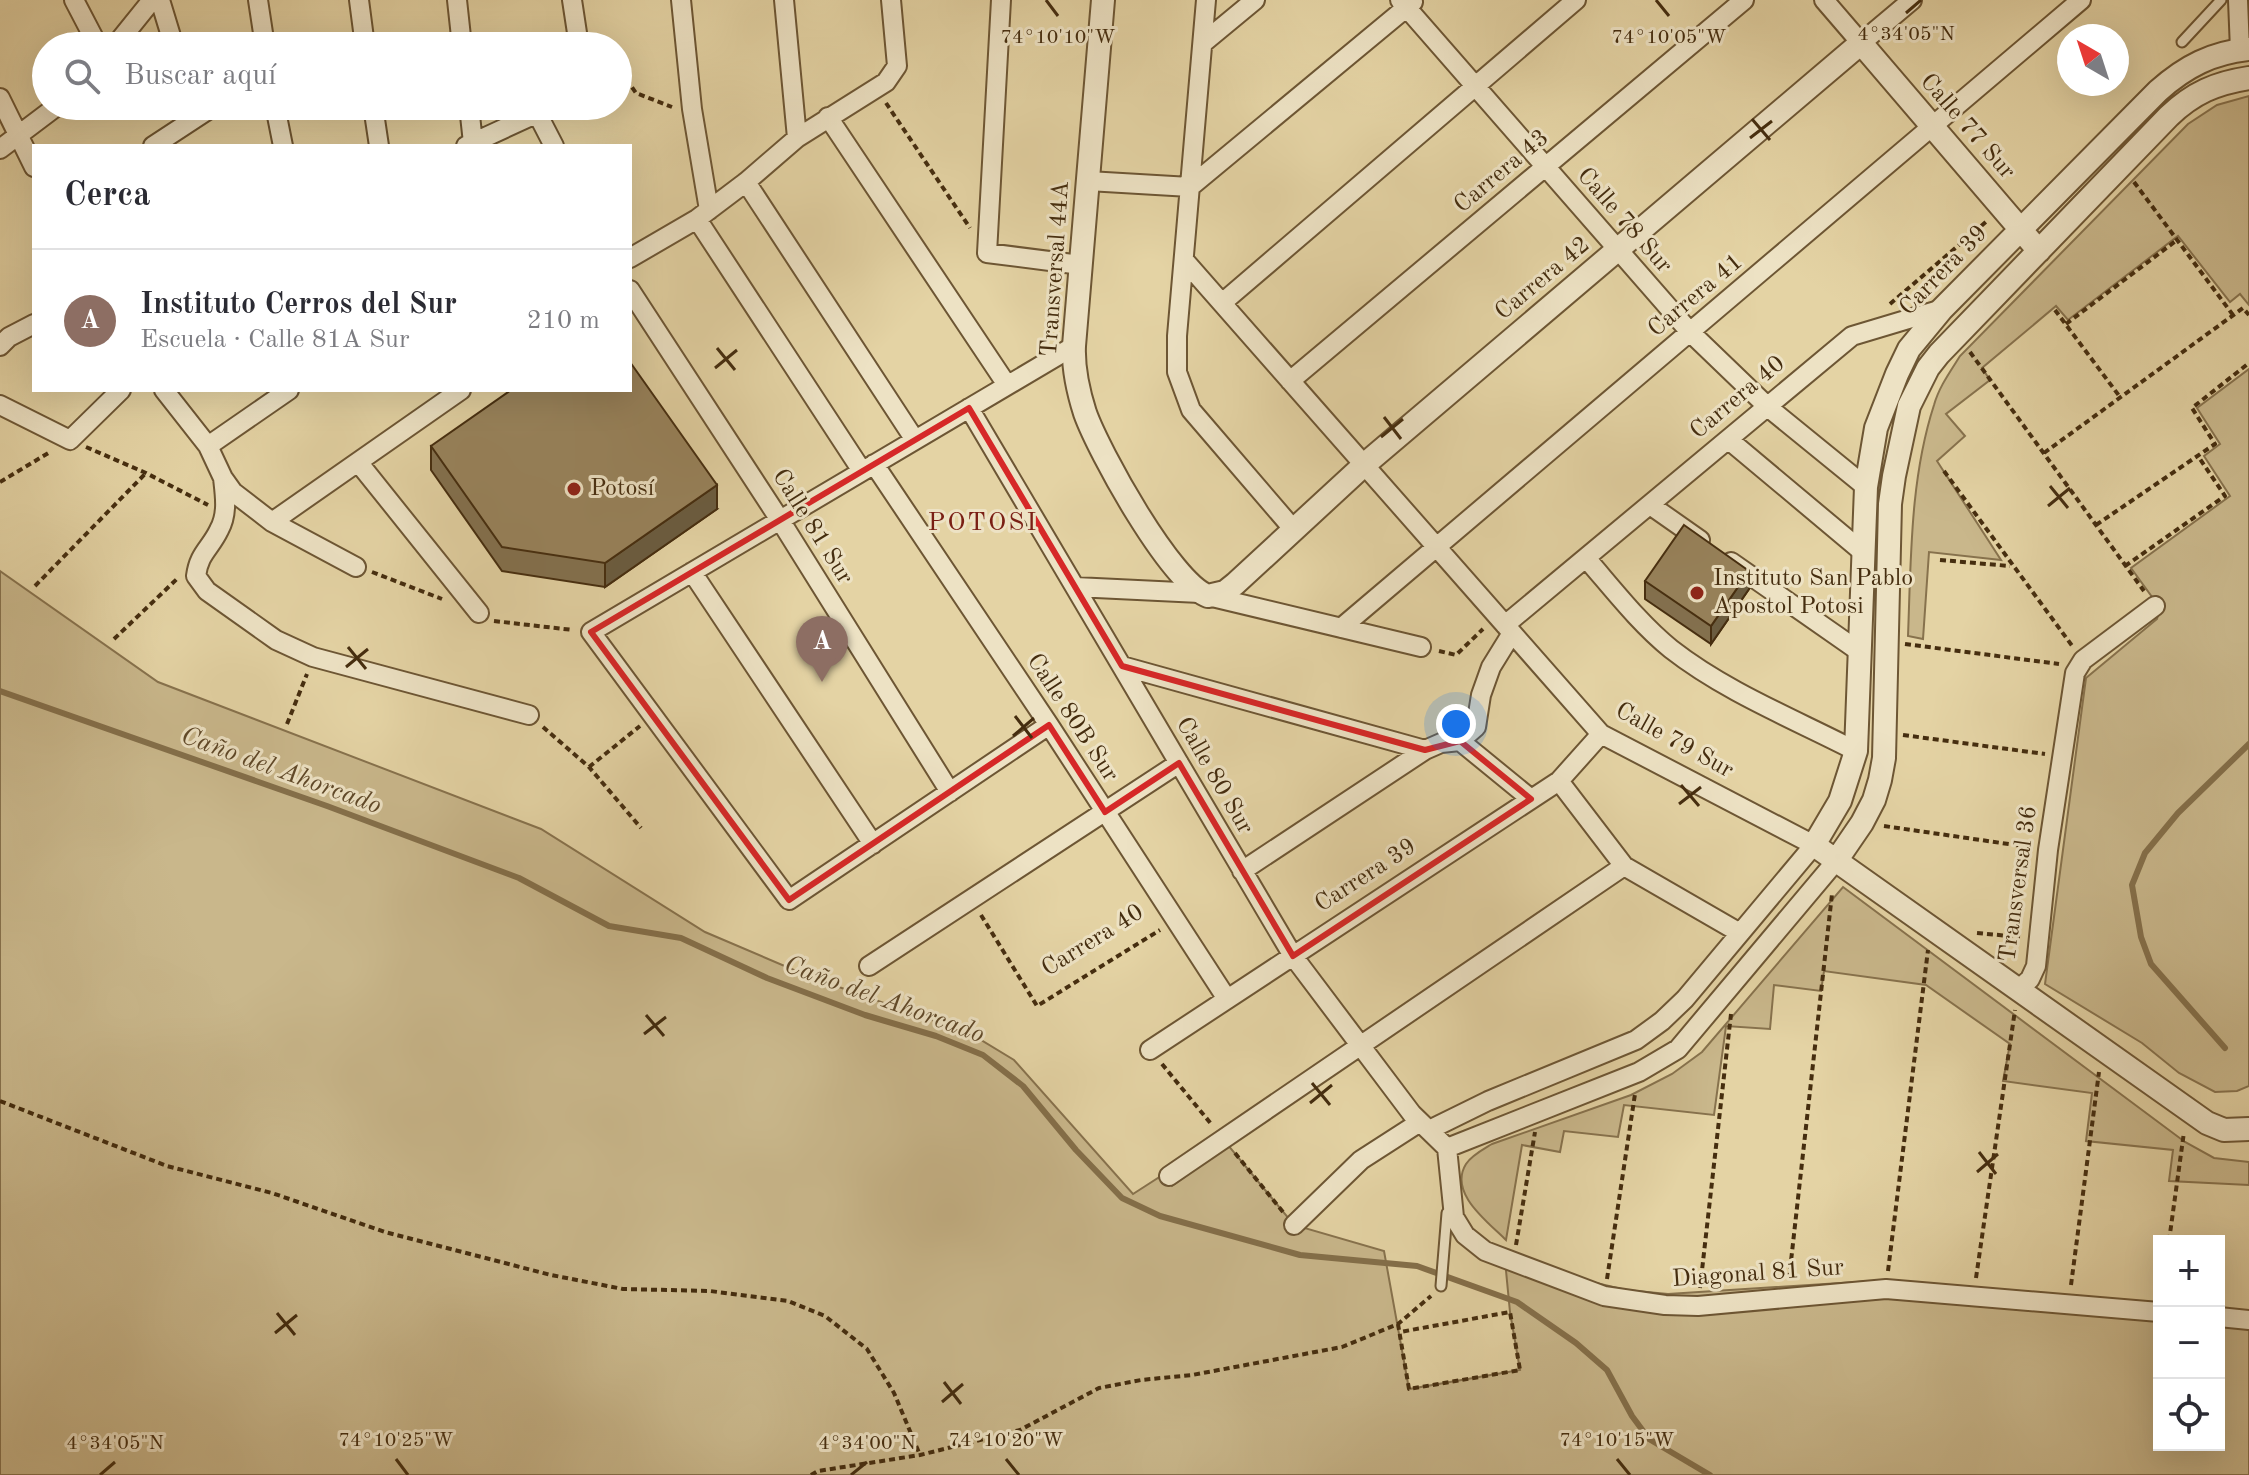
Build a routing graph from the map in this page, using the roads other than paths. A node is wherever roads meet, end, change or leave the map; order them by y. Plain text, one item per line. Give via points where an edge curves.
1 (74, 0) edge
2 (152, 0) edge
3 (160, 0) edge
4 (258, 0) edge
5 (359, 0) edge
6 (457, 0) edge
7 (572, 0) edge
8 (681, 0) edge
9 (784, 0) edge
10 (891, 0) edge
11 (1001, 0) edge
12 (1103, 0) edge
13 (1206, 0) edge
14 (1255, 0) edge
15 (1576, 0) edge
16 (1744, 0) edge
17 (1824, 0) edge
18 (1912, 0) edge
19 (2081, 0) edge
20 (2221, 0) edge
21 (2238, 0) edge
22 (1407, 3) edge
23 (91, 32) edge
24 (126, 32) edge
25 (170, 32) edge
26 (263, 32) edge
27 (363, 32) edge
28 (460, 32) edge
29 (577, 32) edge
30 (2182, 42) dead end
31 (1203, 43) junction
32 (1861, 43) junction
33 (2245, 49) edge
34 (2249, 78) edge
35 (1475, 86) junction
36 (0, 98) edge
37 (828, 117) junction
38 (40, 120) edge
39 (184, 120) edge
40 (277, 120) edge
41 (375, 120) edge
42 (469, 120) edge
43 (524, 120) edge
44 (548, 120) edge
45 (1932, 127) junction
46 (19, 137) junction
47 (797, 138) junction
48 (155, 144) edge
49 (282, 144) edge
50 (379, 144) edge
51 (470, 144) edge
52 (554, 144) edge
53 (0, 149) edge
54 (32, 163) edge
55 (1546, 166) junction
56 (1088, 181) junction
57 (746, 182) junction
58 (1190, 187) junction
59 (703, 214) junction
60 (2020, 230) junction
61 (1616, 251) junction
62 (2039, 251) junction
63 (632, 257) edge
64 (1184, 260) junction
65 (1081, 265) junction
66 (632, 293) edge
67 (1222, 303) junction
68 (1942, 309) junction
69 (32, 325) edge
70 (1690, 332) junction
71 (0, 346) edge
72 (1074, 346) junction
73 (1290, 381) junction
74 (1007, 385) junction
75 (119, 392) edge
76 (166, 392) edge
77 (286, 392) edge
78 (458, 392) edge
79 (0, 405) edge
80 (969, 408) junction
81 (1769, 408) junction
82 (915, 440) junction
83 (1729, 440) junction
84 (208, 446) junction
85 (358, 462) junction
86 (1364, 465) junction
87 (868, 468) junction
88 (223, 478) junction
89 (1866, 487) junction
90 (1650, 505) junction
91 (780, 520) junction
92 (272, 522) junction
93 (1294, 530) junction
94 (1437, 547) junction
95 (1864, 553) junction
96 (1586, 558) junction
97 (356, 567) dead end
98 (692, 572) junction
99 (1075, 587) junction
100 (1204, 594) junction
101 (2155, 606) road end
102 (479, 613) dead end
103 (1505, 625) junction
104 (1341, 628) junction
105 (1421, 647) road end
106 (1860, 652) junction
107 (1122, 666) junction
108 (529, 715) road end
109 (1049, 725) junction
110 (1601, 734) junction
111 (1460, 741) junction
112 (1425, 750) junction
113 (1856, 751) junction
114 (1179, 763) junction
115 (1559, 781) junction
116 (950, 792) junction
117 (1531, 799) junction
118 (1105, 812) junction
119 (873, 844) junction
120 (1814, 845) junction
121 (1836, 861) junction
122 (1624, 866) junction
123 (1242, 871) junction
124 (1740, 933) junction
125 (1293, 956) junction
126 (869, 966) dead end
127 (2018, 990) junction
128 (1227, 999) junction
129 (1360, 1046) junction
130 (1150, 1050) dead end
131 (1424, 1126) junction
132 (2249, 1129) edge
133 (1447, 1148) junction
134 (1169, 1176) dead end
135 (1449, 1184) junction
136 (1294, 1225) dead end
137 (1441, 1286) road end
138 (2153, 1311) edge
139 (2225, 1318) edge
140 (2249, 1320) edge

1 - 23 street
2 - 24 street
3 - 25 street
4 - 26 street
5 - 27 street
6 - 28 street
7 - 29 street
8 - 59 street
9 - 47 street
10 - 37 street via 897,56 893,75
11 - 65 street via 987,253
12 - 56 street, Transversal 44A
13 - 31 street
14 - 31 street
15 - 35 street
16 - 55 street, Carrera 43
17 - 32 street, Calle 77 Sur
18 - 32 street, Carrera 42
19 - 45 street, Carrera 41
20 - 30 lane
21 - 33 street
22 - 35 street, Calle 78 Sur
22 - 58 street
31 - 58 street
32 - 45 street, Calle 77 Sur
32 - 61 street, Carrera 42
33 - 60 street via 2218,53 2177,74
34 - 62 street via 2214,84 2185,101
35 - 55 street, Calle 78 Sur
35 - 67 street
36 - 46 street
37 - 47 street
37 - 74 street
38 - 46 street
39 - 48 street
40 - 49 street
41 - 50 street
42 - 51 street
43 - 51 street
44 - 52 street
45 - 60 street, Calle 77 Sur
45 - 70 street, Carrera 41
46 - 53 street
46 - 54 street
47 - 57 street
55 - 61 street, Calle 78 Sur
55 - 73 street, Carrera 43
56 - 58 street
56 - 65 street, Transversal 44A
57 - 59 street
57 - 82 street
58 - 64 street
59 - 63 street
59 - 87 street, Calle 80B Sur
60 - 62 street, Calle 77 Sur
60 - 68 street, Carrera 39
61 - 70 street, Calle 78 Sur
61 - 86 street, Carrera 42
62 - 121 street via 1928,368 1909,406 1890,504 1884,758 1874,800
64 - 67 street, Calle 79 Sur
64 - 93 street via 1177,372 1187,402
65 - 72 street, Transversal 44A
66 - 91 street, Calle 81 Sur
67 - 73 street, Calle 79 Sur
68 - 81 street, Carrera 40 via 1852,336
68 - 89 street, Carrera 39 via 1909,349 1891,387 1876,428
69 - 71 street
70 - 81 street, Calle 78 Sur
70 - 94 street, Carrera 41
72 - 74 street
72 - 100 street, Transversal 44A via 1080,395 1104,453 1173,566
73 - 86 street, Calle 79 Sur
74 - 80 street
75 - 79 street via 70,440
76 - 84 street
77 - 84 street
78 - 85 street
80 - 82 street
80 - 99 street, Calle 80 Sur
81 - 83 street, Carrera 40
81 - 89 street, Calle 78 Sur
82 - 87 street
83 - 90 street, Carrera 40
83 - 95 street
84 - 88 street
85 - 92 street
85 - 102 street
86 - 93 street, Carrera 42
86 - 94 street, Calle 79 Sur
87 - 91 street
87 - 109 street, Calle 80B Sur
88 - 92 street
88 - 108 street via 224,514 198,559 196,576 207,591 276,640 313,657
89 - 95 street, Carrera 39
90 - 96 street, Carrera 40
90 - 106 street
91 - 98 street
91 - 116 street, Calle 81 Sur
92 - 97 street
93 - 100 street, Carrera 42 via 1225,592
94 - 103 street, Calle 79 Sur
94 - 104 street, Carrera 41
95 - 106 street, Carrera 39
96 - 103 street, Carrera 40
96 - 113 street via 1672,649 1730,687
98 - 119 street
98 - 119 street via 591,632 789,900
99 - 100 street
99 - 107 street, Calle 80 Sur
100 - 104 street
101 - 127 street, Transversal 36 via 2075,673 2033,972
103 - 110 street, Calle 79 Sur
103 - 111 street, Carrera 40 via 1476,727
104 - 105 street
106 - 113 street, Carrera 39
107 - 112 street
107 - 114 street, Calle 80 Sur
109 - 116 street
109 - 118 street, Calle 80B Sur
110 - 115 street, Carrera 39
110 - 120 street, Calle 79 Sur
111 - 112 street
111 - 117 street
112 - 123 street
113 - 120 street, Carrera 39 via 1840,801
114 - 118 street
114 - 123 street, Calle 80 Sur
115 - 117 street, Carrera 39
115 - 122 street
116 - 119 street
117 - 125 street, Carrera 39
118 - 126 street
118 - 128 street, Calle 80B Sur
120 - 121 street, Calle 79 Sur
120 - 124 street
121 - 127 street, Calle 79 Sur
121 - 133 street via 1678,1049 1639,1072
122 - 124 street
122 - 129 street
123 - 125 street, Calle 80 Sur
124 - 131 street via 1685,999 1636,1040
125 - 128 street, Carrera 39
125 - 129 street, Calle 80 Sur
127 - 132 street, Calle 79 Sur via 2216,1128
128 - 130 street, Carrera 39
129 - 131 street, Calle 80 Sur
129 - 134 street
131 - 133 street, Calle 80 Sur
131 - 136 street via 1361,1160
133 - 135 street, Diagonal 81 Sur
135 - 137 lane
135 - 138 street, Diagonal 81 Sur via 1454,1217 1485,1251 1604,1296 1698,1306 1886,1289
139 - 140 street

